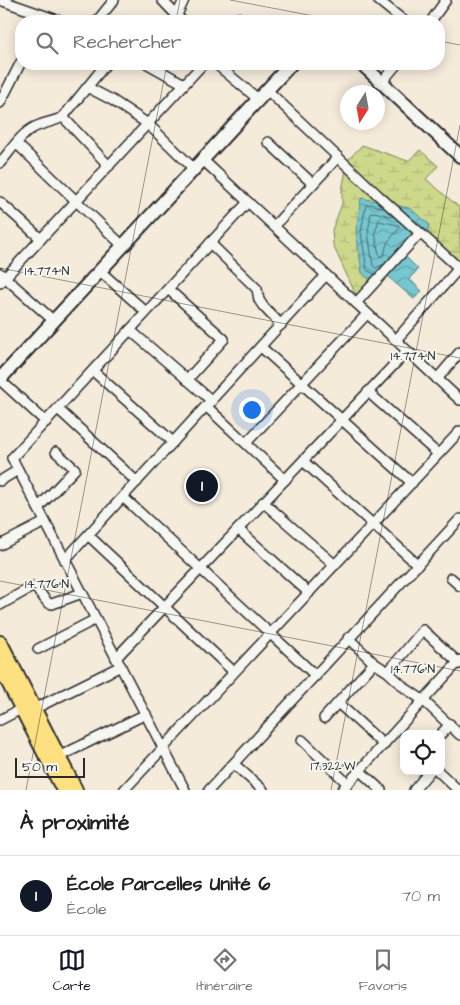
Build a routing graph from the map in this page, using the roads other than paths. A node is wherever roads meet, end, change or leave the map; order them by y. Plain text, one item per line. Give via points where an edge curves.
1 (0, 0) edge
2 (114, 0) edge
3 (162, 0) edge
4 (184, 0) edge
5 (378, 0) edge
6 (446, 0) edge
7 (37, 15) edge
8 (102, 15) edge
9 (173, 15) edge
10 (179, 15) edge
11 (397, 15) edge
12 (435, 15) edge
13 (17, 70) edge
14 (101, 70) edge
15 (159, 70) edge
16 (197, 70) edge
17 (225, 70) edge
18 (285, 70) edge
19 (368, 70) edge
20 (392, 70) edge
21 (381, 83) junction
22 (184, 84) junction
23 (87, 87) junction
24 (263, 94) junction
25 (0, 103) edge
26 (63, 117) junction
27 (148, 124) junction
28 (268, 142) dead end
29 (17, 144) junction
30 (460, 156) edge
31 (338, 157) junction
32 (1, 162) edge
33 (198, 165) junction
34 (109, 166) junction
35 (313, 184) junction
36 (76, 201) junction
37 (0, 202) edge
38 (248, 202) junction
39 (274, 226) junction
40 (420, 233) junction
41 (41, 239) junction
42 (210, 242) junction
43 (123, 246) junction
44 (460, 268) edge
45 (100, 271) junction
46 (326, 275) junction
47 (2, 278) edge
48 (168, 289) junction
49 (356, 303) junction
50 (146, 312) junction
51 (367, 314) junction
52 (54, 321) junction
53 (282, 325) junction
54 (130, 330) junction
55 (396, 340) junction
56 (261, 347) junction
57 (407, 351) junction
58 (460, 352) edge
59 (93, 371) junction
60 (0, 379) edge
61 (437, 379) junction
62 (187, 380) junction
63 (302, 384) junction
64 (368, 392) junction
65 (460, 400) edge
66 (209, 404) junction
67 (58, 409) junction
68 (342, 420) junction
69 (46, 422) junction
70 (460, 431) edge
71 (173, 442) junction
72 (246, 444) junction
73 (56, 452) dead end
74 (438, 454) junction
75 (303, 461) junction
76 (18, 470) junction
77 (0, 480) edge
78 (285, 480) junction
79 (137, 482) junction
80 (412, 483) junction
81 (123, 497) junction
82 (263, 502) junction
83 (38, 508) junction
84 (460, 519) edge
85 (46, 522) junction
86 (373, 524) junction
87 (238, 529) junction
88 (88, 535) junction
89 (0, 545) edge
90 (65, 560) junction
91 (335, 564) junction
92 (418, 565) junction
93 (200, 569) junction
94 (451, 578) dead end
95 (460, 586) edge
96 (82, 592) junction
97 (309, 593) junction
98 (0, 606) edge
99 (164, 607) junction
100 (96, 618) junction
101 (270, 634) junction
102 (348, 638) junction
103 (0, 643) edge
104 (38, 649) dead end
105 (116, 658) junction
106 (459, 662) edge
107 (374, 663) junction
108 (0, 665) edge
109 (121, 666) junction
110 (234, 672) junction
111 (388, 672) junction
112 (316, 676) junction
113 (424, 701) junction
114 (338, 703) junction
115 (28, 709) junction
116 (146, 714) junction
117 (324, 718) dead end
118 (0, 720) edge
119 (450, 724) junction
120 (445, 730) edge
121 (460, 734) edge
122 (302, 740) dead end
123 (384, 745) junction
124 (164, 748) junction
125 (58, 757) junction
126 (234, 764) junction
127 (360, 771) junction
128 (427, 775) edge
129 (442, 775) edge
130 (460, 777) edge
131 (345, 787) edge
132 (455, 787) edge
133 (64, 790) edge
134 (75, 790) edge
135 (124, 790) edge
136 (185, 790) edge
137 (210, 790) edge
138 (263, 790) edge
139 (381, 790) edge
140 (414, 790) edge

1 - 7 street
2 - 8 street
3 - 9 street
4 - 10 street
5 - 11 street
6 - 12 street
13 - 25 street
14 - 23 street
15 - 22 street
16 - 22 street
17 - 24 street
18 - 24 street
19 - 21 street
20 - 21 street
21 - 30 street
22 - 27 street
23 - 26 street
23 - 27 street
24 - 31 street
24 - 33 street
26 - 29 street via 33,128
26 - 34 street
27 - 33 street
27 - 34 street
28 - 35 street
29 - 32 street
29 - 36 street
31 - 35 street
31 - 40 street
33 - 38 street
33 - 43 street
34 - 36 street
35 - 39 street
36 - 41 street
36 - 43 street
37 - 41 street
38 - 39 street
38 - 42 street
39 - 46 street
40 - 44 street
40 - 49 street
41 - 47 street
42 - 48 street
42 - 53 street via 257,289 263,306
43 - 45 street
44 - 55 street
45 - 50 street
45 - 52 street
46 - 49 street
46 - 53 street
47 - 52 street
48 - 50 street
48 - 62 street via 224,339
49 - 51 street
50 - 54 street
51 - 55 street
51 - 63 street
52 - 60 street
53 - 56 street
54 - 59 street
54 - 62 street
55 - 57 street
56 - 63 street
56 - 66 street
57 - 61 street
57 - 64 street
58 - 61 street
59 - 67 street
59 - 71 street
60 - 69 street
61 - 65 street
62 - 66 street
63 - 68 street
63 - 72 street
64 - 68 street
64 - 74 street
66 - 71 street
66 - 72 street
67 - 69 street
67 - 79 street
68 - 75 street
68 - 80 street
69 - 76 street via 12,458
70 - 74 street
71 - 79 street
72 - 78 street
73 - 83 street via 75,469
74 - 80 street
75 - 78 street
75 - 86 street
76 - 77 street
76 - 83 street
78 - 82 street
79 - 81 street
80 - 86 street
81 - 88 street
81 - 93 street
82 - 87 street
82 - 91 street
83 - 85 street
84 - 92 street
85 - 89 street
85 - 90 street
86 - 91 street
86 - 92 street
87 - 93 street
87 - 97 street
88 - 90 street
88 - 99 street
90 - 96 street
91 - 97 street
92 - 102 street
93 - 99 street
93 - 101 street
94 - 95 street
96 - 98 street via 52,604 32,587
96 - 100 street
97 - 101 street
99 - 105 street
99 - 110 street
100 - 104 street
100 - 105 street
101 - 110 street
101 - 112 street
102 - 107 street
102 - 112 street
103 - 115 main road
105 - 109 street
106 - 111 street via 423,630
106 - 113 street
107 - 111 street
107 - 114 street
108 - 115 main road
109 - 115 street
109 - 116 street
110 - 124 street
111 - 113 street
112 - 126 street
113 - 119 street
113 - 123 street
114 - 117 street
114 - 123 street
115 - 118 street
115 - 125 main road
115 - 133 main road
116 - 124 street
116 - 125 street
119 - 120 street
119 - 121 street
122 - 131 street
123 - 127 street
124 - 135 street
124 - 136 street
125 - 134 main road
126 - 137 street
126 - 138 street
127 - 131 street
127 - 139 street
128 - 140 street
129 - 132 street
130 - 132 street

